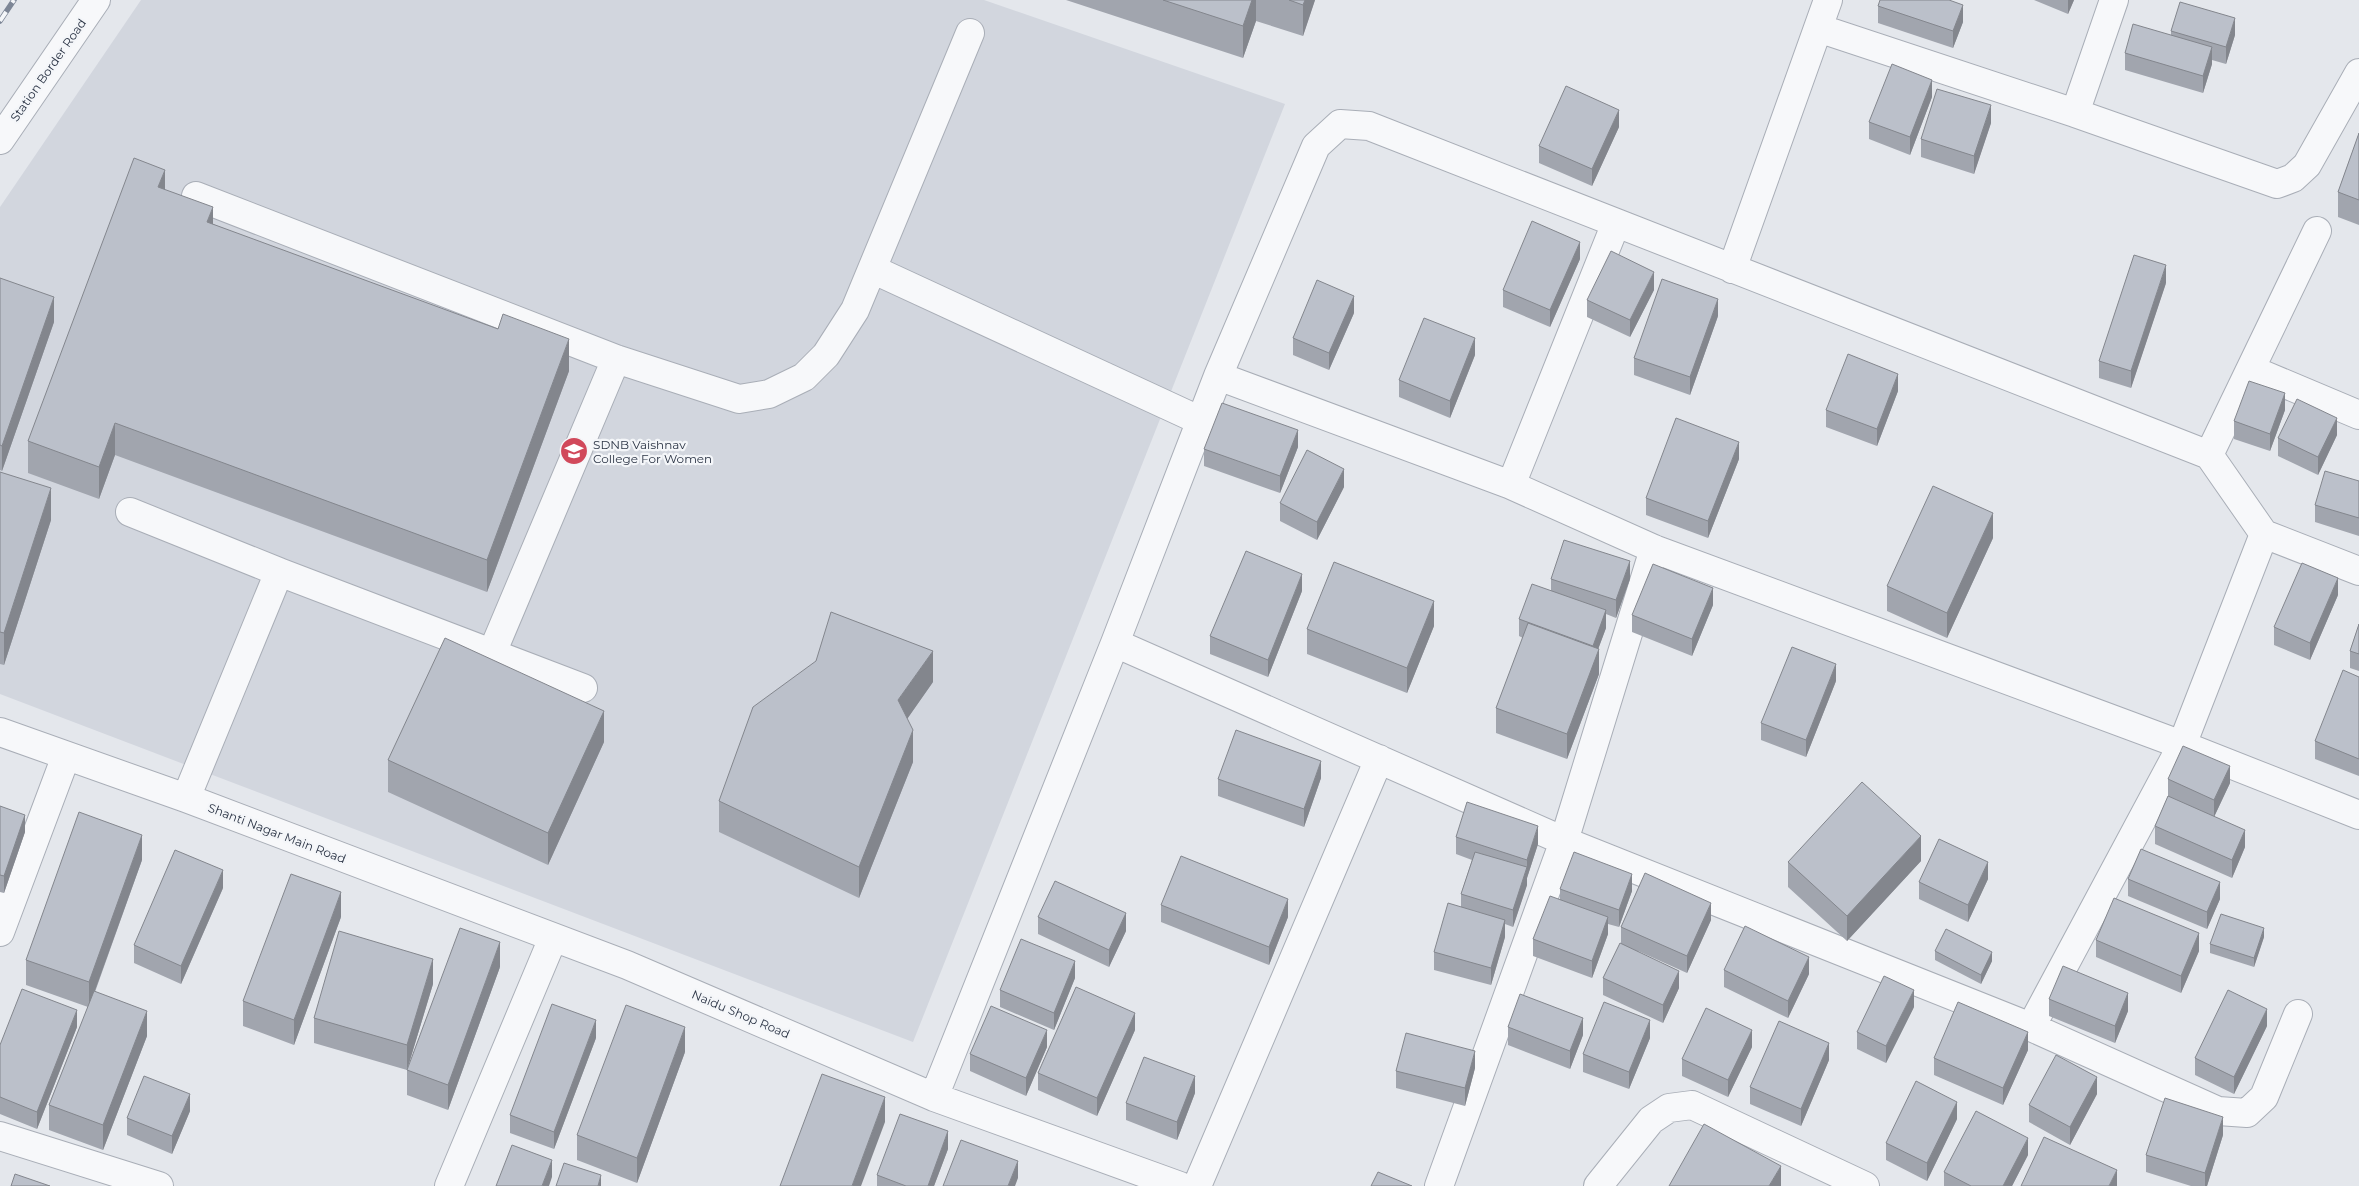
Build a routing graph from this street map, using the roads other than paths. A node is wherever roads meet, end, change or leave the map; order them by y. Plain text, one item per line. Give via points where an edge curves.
1 (96, 0) edge
2 (1828, 0) edge
3 (2114, 0) edge
4 (1818, 28) junction
5 (970, 33) dead end
6 (2359, 72) edge
7 (2074, 113) junction
8 (0, 140) edge
9 (196, 196) dead end
10 (1616, 223) junction
11 (2317, 231) dead end
12 (872, 269) junction
13 (1732, 269) junction
14 (616, 359) junction
15 (2252, 370) junction
16 (1218, 376) junction
17 (2359, 415) edge
18 (1200, 421) junction
19 (2209, 455) junction
20 (1511, 485) junction
21 (130, 512) dead end
22 (2264, 534) junction
23 (1654, 549) junction
24 (2359, 571) edge
25 (279, 572) junction
26 (1115, 643) junction
27 (492, 653) junction
28 (584, 688) dead end
29 (0, 732) edge
30 (2182, 745) junction
31 (66, 756) junction
32 (1379, 759) junction
33 (186, 798) junction
34 (2359, 815) edge
35 (1564, 841) junction
36 (0, 932) edge
37 (553, 938) junction
38 (2298, 1014) dead end
39 (2031, 1027) junction
40 (934, 1098) junction
41 (0, 1136) edge
42 (159, 1186) edge
43 (449, 1186) edge
44 (1180, 1186) edge
45 (1197, 1186) edge
46 (1439, 1186) edge
47 (1598, 1186) edge
48 (1865, 1186) edge

1 - 8 street, Station Border Road
2 - 4 street
3 - 7 street
4 - 7 street
4 - 13 street
5 - 12 street
6 - 7 street via 2307,165 2293,178 2277,184
9 - 14 street
10 - 13 street
10 - 16 street via 1369,126 1340,124 1316,146
10 - 20 street
11 - 15 street
12 - 14 street via 855,310 826,355 804,377 769,394 739,399
12 - 18 street
13 - 19 street
14 - 27 street
15 - 17 street
15 - 19 street
16 - 18 street
16 - 20 street
18 - 26 street
19 - 22 street
20 - 23 street
21 - 25 street
22 - 24 street
22 - 30 street
23 - 30 street
23 - 35 street
25 - 27 street
25 - 33 street
26 - 32 street
26 - 40 street
27 - 28 street
29 - 31 street, Shanti Nagar Main Road
30 - 34 street
30 - 39 street
31 - 33 street, Shanti Nagar Main Road
31 - 36 street
32 - 35 street
32 - 45 street
33 - 37 street, Shanti Nagar Main Road
35 - 39 street
35 - 46 street
37 - 40 street, Naidu Shop Road via 627,965
37 - 43 street
38 - 39 street via 2264,1098 2248,1113 2218,1111
40 - 44 street, Naidu Shop Road
41 - 42 street
47 - 48 street via 1651,1120 1669,1108 1692,1105

